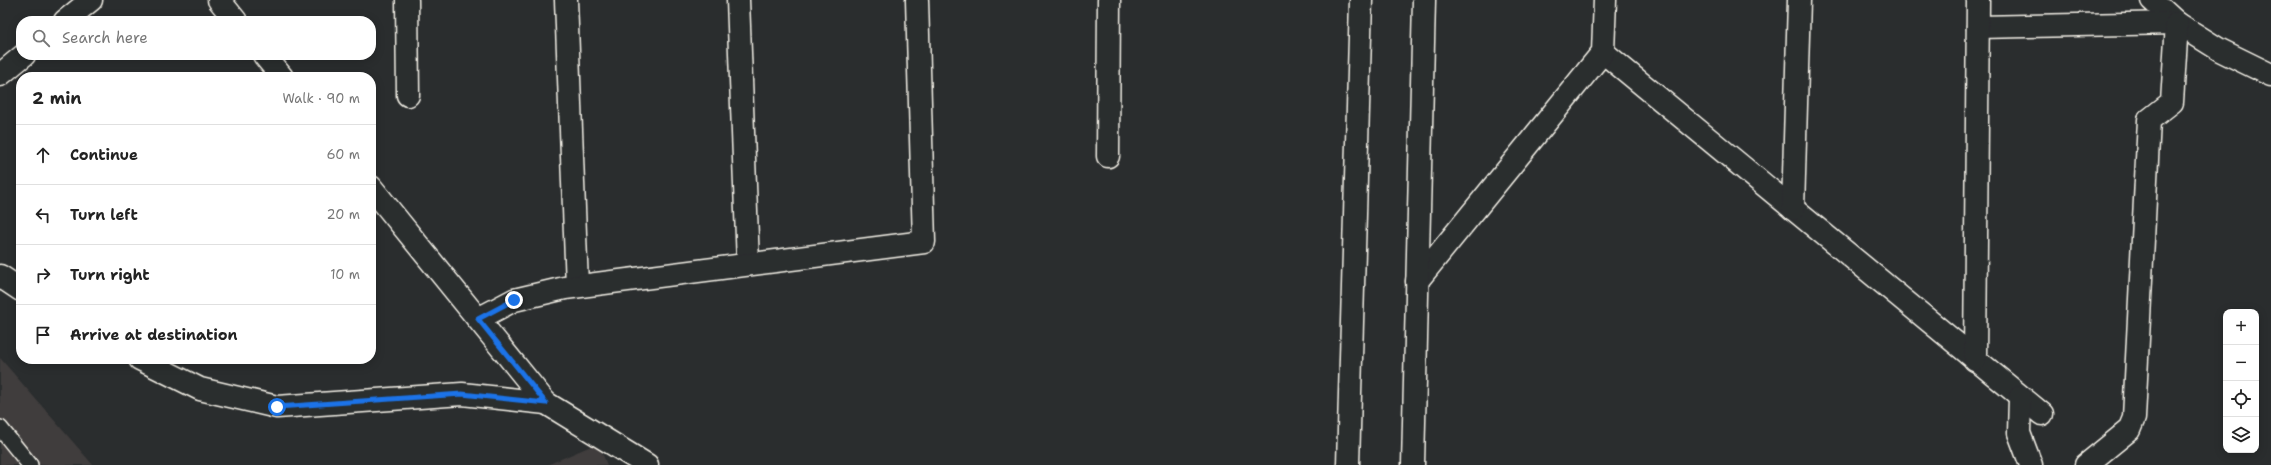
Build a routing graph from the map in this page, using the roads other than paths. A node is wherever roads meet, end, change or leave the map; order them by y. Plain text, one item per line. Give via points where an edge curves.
1 (91, 0) edge
2 (219, 0) edge
3 (407, 0) edge
4 (566, 0) edge
5 (738, 0) edge
6 (917, 0) edge
7 (1109, 0) edge
8 (1361, 0) edge
9 (1424, 0) edge
10 (1605, 0) edge
11 (1799, 0) edge
12 (1978, 0) edge
13 (2152, 0) edge
14 (71, 16) edge
15 (232, 16) edge
16 (2177, 23) junction
17 (1978, 27) junction
18 (1603, 52) junction
19 (18, 60) edge
20 (268, 60) edge
21 (278, 72) edge
22 (0, 75) edge
23 (2271, 75) edge
24 (408, 96) dead end
25 (1108, 156) dead end
26 (376, 193) edge
27 (1793, 209) junction
28 (748, 264) junction
29 (0, 276) edge
30 (1417, 281) junction
31 (577, 286) junction
32 (16, 287) edge
33 (478, 319) junction
34 (1975, 360) junction
35 (150, 364) edge
36 (2020, 397) junction
37 (546, 403) junction
38 (2042, 414) dead end
39 (0, 428) edge
40 (30, 465) edge
41 (647, 465) edge
42 (1348, 465) edge
43 (1413, 465) edge
44 (2031, 465) edge
45 (2086, 465) edge

1 - 14 street
2 - 15 street
3 - 24 street
4 - 31 street
5 - 28 street
6 - 28 street via 924,242
7 - 25 street
8 - 42 street
9 - 30 street
10 - 18 street
11 - 27 street
12 - 17 street
13 - 16 street
16 - 17 street
16 - 23 street via 2220,50
16 - 45 street via 2172,102 2150,120 2134,418 2129,430
17 - 34 street
18 - 27 street
18 - 30 street
19 - 22 street
20 - 21 street
26 - 33 street
27 - 34 street
28 - 31 street
29 - 32 street
30 - 43 street
31 - 33 street via 514,300
33 - 37 street
34 - 36 street
35 - 37 street via 200,389 277,407 462,394
36 - 38 street
36 - 44 street via 2019,433
37 - 41 street
39 - 40 lane

